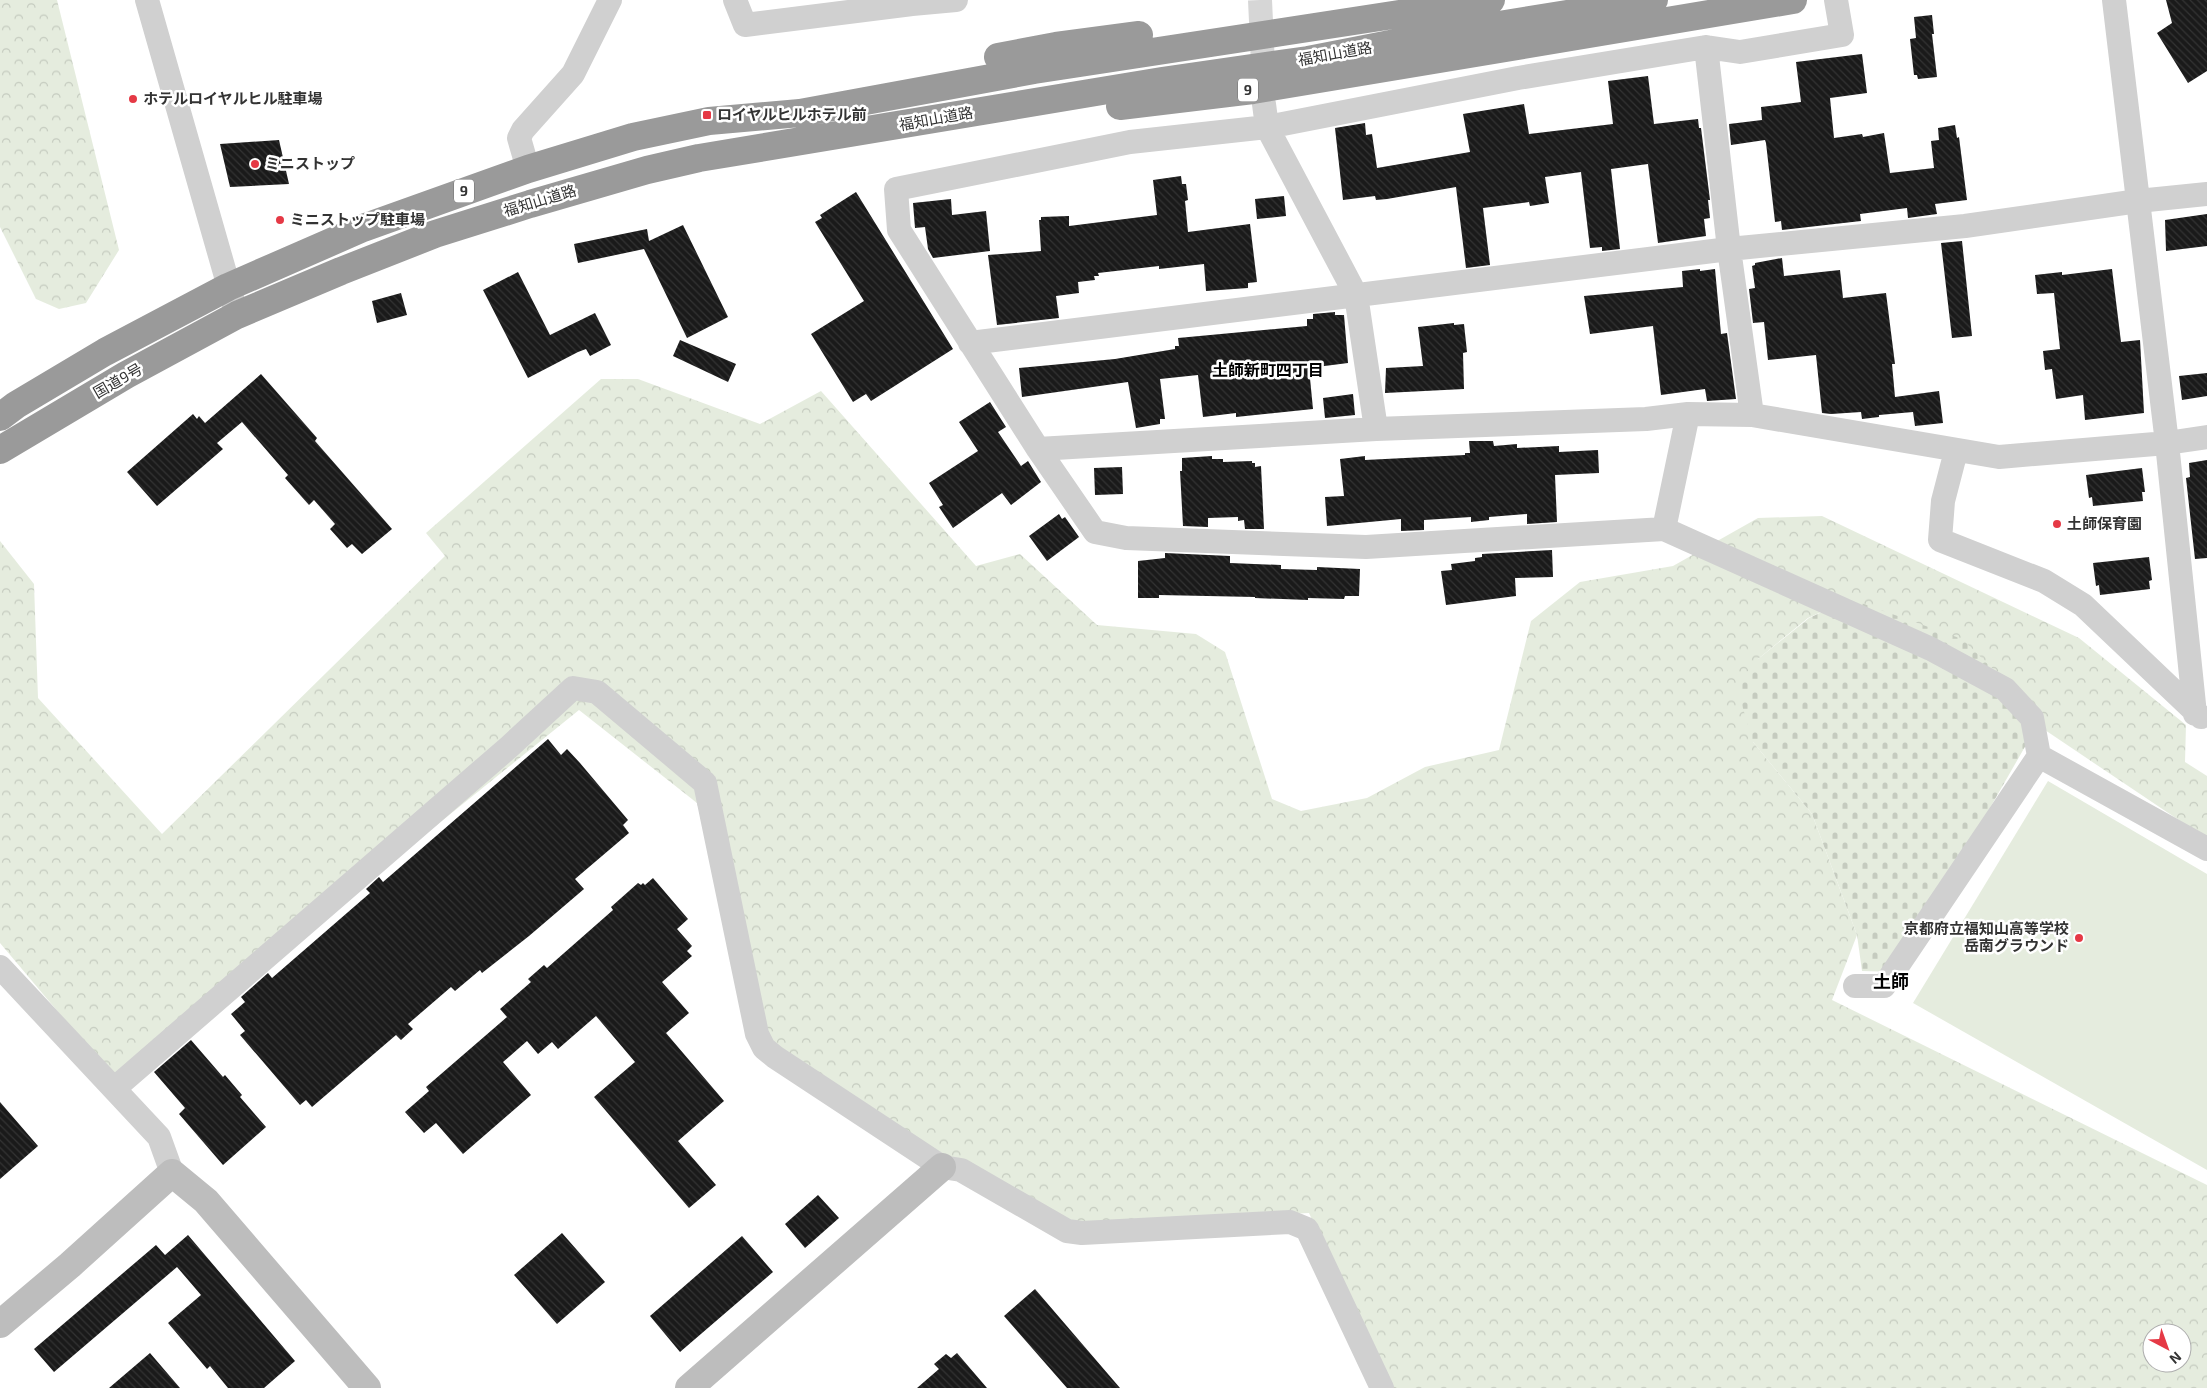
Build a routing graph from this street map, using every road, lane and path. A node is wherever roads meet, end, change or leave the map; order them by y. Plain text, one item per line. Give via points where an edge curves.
1 (147, 0) edge
2 (610, 0) edge
3 (735, 0) edge
4 (956, 0) edge
5 (1380, 0) edge
6 (1491, 0) edge
7 (1654, 0) edge
8 (1793, 0) edge
9 (1836, 0) edge
10 (2114, 0) edge
11 (912, 2) edge
12 (1426, 24) junction
13 (1706, 47) junction
14 (1264, 104) tunnel mouth
15 (709, 121) junction
16 (1267, 128) junction
17 (699, 158) junction
18 (528, 168) junction
19 (2207, 194) edge
20 (2138, 201) junction
21 (1729, 249) junction
22 (228, 287) junction
23 (1356, 295) junction
24 (237, 315) junction
25 (970, 344) junction
26 (1688, 414) junction
27 (1752, 415) junction
28 (0, 417) edge
29 (1376, 429) junction
30 (2207, 437) edge
31 (2167, 443) junction
32 (1038, 449) junction
33 (0, 450) edge
34 (1956, 451) junction
35 (1664, 529) junction
36 (2201, 717) edge
37 (2039, 756) junction
38 (2207, 849) edge
39 (0, 967) edge
40 (1855, 986) dead end
41 (115, 1088) junction
42 (942, 1167) junction
43 (172, 1173) junction
44 (0, 1324) edge
45 (368, 1388) edge
46 (689, 1388) edge
47 (1382, 1388) edge

1 - 22 street
2 - 18 street via 573,74 518,138
3 - 11 street via 745,25
4 - 11 street
5 - 15 highway, 9 via 1307,14 1056,46 762,102
6 - 12 highway, 福知山道路 / 9
7 - 12 highway, 福知山道路 / 9
8 - 17 highway, 9 via 1253,90
9 - 13 street via 1842,34 1740,52
10 - 20 street
12 - 15 highway, 福知山道路 / 9 via 1034,70 800,113
12 - 17 highway, 福知山道路 / 9 via 1308,60
13 - 16 street via 1508,80
13 - 21 street
14 - 16 street
15 - 18 highway, 福知山道路 / 9 via 633,137
16 - 23 street
16 - 25 street via 1130,142 896,189 899,230
17 - 24 highway, 福知山道路 / 9 via 647,170 435,234
18 - 22 highway, 福知山道路 / 9 via 363,228
19 - 20 street
20 - 21 street via 1965,226
20 - 31 street
21 - 23 street
21 - 27 street
22 - 24 street
22 - 28 highway, 国道9号 / 9 via 105,352
23 - 25 street
23 - 29 street
24 - 33 highway, 国道9号 / 9 via 126,375
25 - 32 street
26 - 27 street
26 - 29 street via 1646,419
26 - 35 street
27 - 34 street
29 - 32 street
30 - 31 street
31 - 34 street via 1999,457
31 - 36 street
32 - 35 street via 1094,532 1126,538 1366,547
34 - 36 street via 1943,501 1940,540 2044,581 2083,605
35 - 37 street via 1931,649 2005,689 2032,718
37 - 38 street
37 - 40 street via 1884,986
39 - 41 street
41 - 42 street via 573,688 597,692 705,783 757,1034 764,1048
41 - 43 street via 159,1138
42 - 46 street
42 - 47 street via 961,1170 1067,1231 1082,1233 1290,1222 1307,1229
43 - 44 street
43 - 45 street via 206,1200

